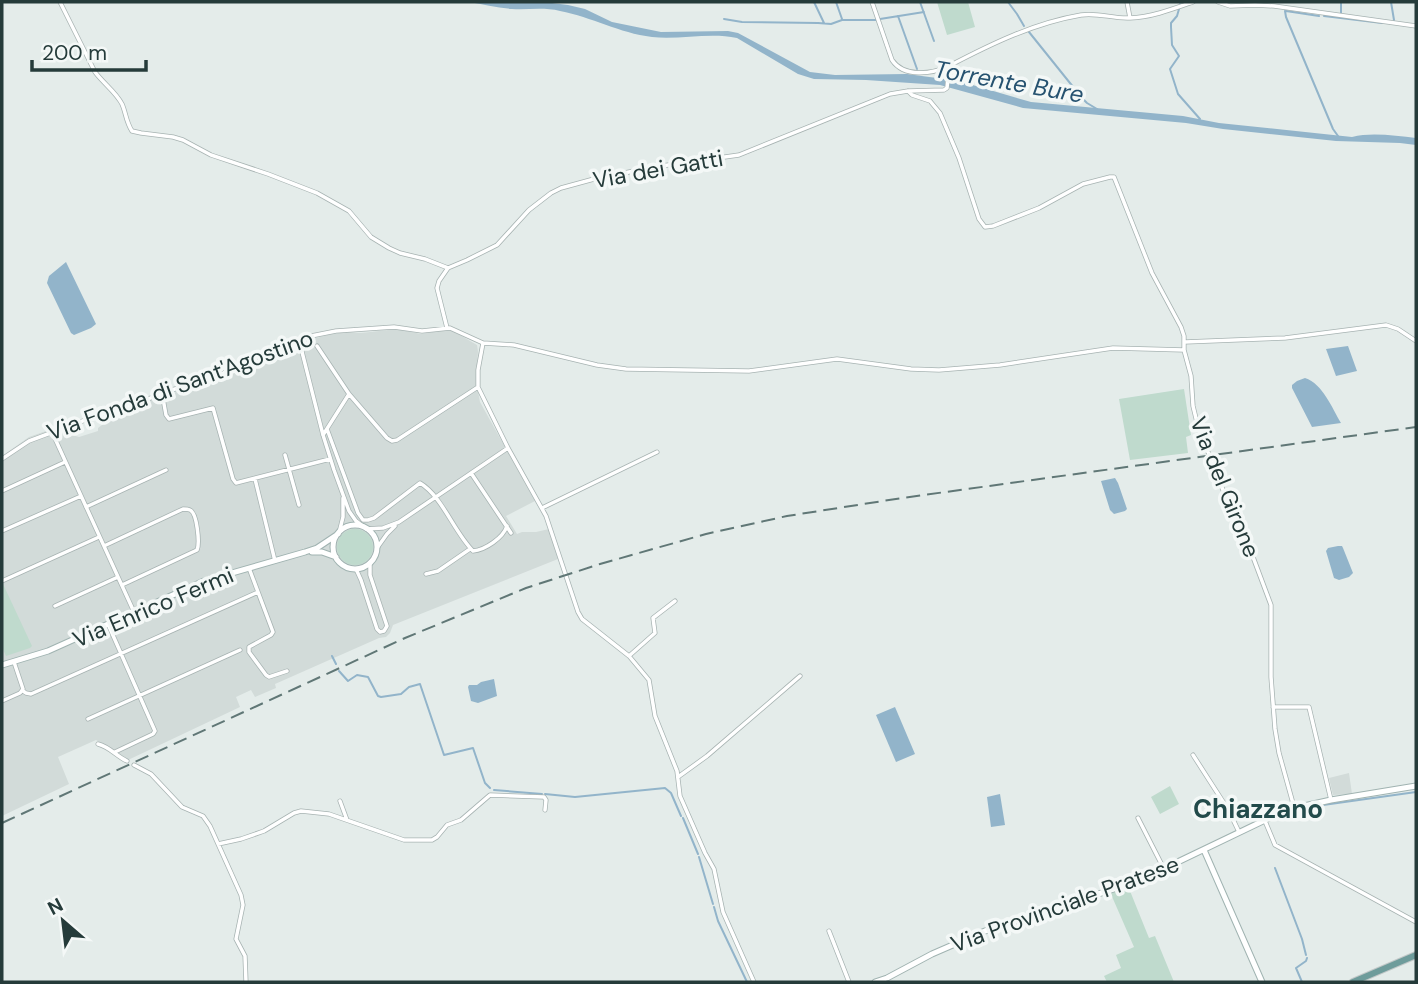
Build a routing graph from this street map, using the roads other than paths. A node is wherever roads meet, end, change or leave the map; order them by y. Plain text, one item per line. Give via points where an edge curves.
1 (60, 2) edge
2 (872, 2) edge
3 (1127, 2) edge
4 (1193, 2) edge
5 (1218, 2) edge
6 (1130, 18) junction
7 (1416, 26) edge
8 (948, 66) junction
9 (908, 91) junction
10 (448, 268) junction
11 (447, 328) junction
12 (299, 340) junction
13 (1416, 341) edge
14 (1185, 342) junction
15 (483, 343) junction
16 (317, 346) dead end
17 (1184, 350) junction
18 (478, 387) junction
19 (162, 393) junction
20 (349, 394) junction
21 (327, 429) junction
22 (52, 432) junction
23 (323, 435) junction
24 (508, 448) junction
25 (657, 452) dead end
26 (285, 455) dead end
27 (2, 459) edge
28 (330, 459) junction
29 (65, 462) junction
30 (166, 470) dead end
31 (289, 470) junction
32 (471, 473) junction
33 (255, 479) junction
34 (2, 491) edge
35 (343, 495) junction
36 (81, 496) junction
37 (435, 498) junction
38 (299, 505) dead end
39 (86, 507) junction
40 (542, 508) junction
41 (399, 522) junction
42 (507, 526) junction
43 (365, 528) junction
44 (2, 531) edge
45 (511, 533) dead end
46 (338, 534) junction
47 (99, 537) junction
48 (104, 546) junction
49 (377, 548) junction
50 (470, 549) junction
51 (305, 552) junction
52 (336, 557) junction
53 (275, 561) junction
54 (370, 562) junction
55 (249, 568) junction
56 (356, 569) junction
57 (426, 574) dead end
58 (118, 577) junction
59 (2, 581) edge
60 (122, 585) junction
61 (258, 592) junction
62 (675, 601) dead end
63 (55, 606) dead end
64 (134, 613) junction
65 (108, 624) junction
66 (240, 650) dead end
67 (121, 653) junction
68 (629, 656) junction
69 (14, 662) junction
70 (2, 665) edge
71 (287, 671) dead end
72 (800, 676) dead end
73 (23, 691) junction
74 (139, 696) junction
75 (2, 701) edge
76 (1273, 707) junction
77 (89, 719) dead end
78 (98, 744) dead end
79 (115, 752) junction
80 (1193, 755) dead end
81 (127, 761) dead end
82 (134, 765) dead end
83 (678, 777) junction
84 (1416, 786) edge
85 (340, 800) dead end
86 (1331, 800) junction
87 (1294, 807) junction
88 (545, 810) dead end
89 (1138, 818) dead end
90 (1265, 819) junction
91 (348, 820) junction
92 (1239, 832) junction
93 (218, 844) junction
94 (1204, 850) junction
95 (1164, 869) junction
96 (1416, 922) edge
97 (829, 931) dead end
98 (1416, 956) edge
99 (246, 982) edge
100 (754, 982) edge
101 (849, 982) edge
102 (875, 982) edge
103 (1262, 982) edge
104 (1353, 982) edge

1 - 10 street via 95,72 120,101 132,131 183,140 211,155 317,193 349,211 372,237 395,251
2 - 8 street via 897,67 929,72
3 - 6 street
4 - 6 street
5 - 7 street
6 - 8 street via 1083,15 1032,27
8 - 9 street, Via dei Gatti via 943,90
9 - 10 street, Via dei Gatti via 890,94 739,155 654,167 561,188 528,210 497,245
9 - 14 street, Via del Girone via 938,109 985,227 1040,208 1083,184 1114,177
10 - 11 street via 438,288
11 - 12 street, Via Fonda di Sant'Agostino via 336,331
11 - 15 street
12 - 19 street, Via Fonda di Sant'Agostino via 206,381
12 - 23 street
13 - 14 street via 1386,325 1285,338
14 - 17 street, Via del Girone
15 - 17 street via 514,345 615,368 695,370 757,370 837,359 939,370 1113,348
15 - 18 street
16 - 20 street
17 - 76 street, Via del Girone via 1201,439 1228,503 1241,517 1271,605
18 - 20 street via 394,441
18 - 24 street
19 - 22 street, Via Fonda di Sant'Agostino
19 - 33 street via 169,419 213,408 233,481
20 - 21 street
21 - 23 street
21 - 37 street via 361,519 374,518 420,482
22 - 27 street, Via Fonda di Sant'Agostino via 25,442
22 - 29 street
23 - 28 street
24 - 32 street
24 - 40 street
25 - 40 street
26 - 31 street
28 - 31 street
28 - 35 street
29 - 34 street
29 - 36 street
30 - 39 street
31 - 33 street
31 - 38 street
32 - 37 street
32 - 42 street
33 - 53 street
35 - 43 street via 352,515
35 - 46 street
36 - 39 street
36 - 44 street
37 - 41 street
37 - 50 street
39 - 47 street
40 - 68 street via 582,620
41 - 43 street
41 - 49 street
42 - 45 street
42 - 50 street via 481,549
43 - 46 street via 350,526
43 - 49 street
46 - 51 street
46 - 52 street via 333,546
47 - 48 street
47 - 59 street
48 - 58 street
48 - 60 street via 177,512 192,511 198,549
49 - 54 street
50 - 57 street
51 - 52 street
51 - 53 street, Via Enrico Fermi
52 - 56 street
53 - 55 street, Via Enrico Fermi
54 - 56 street
54 - 56 street via 387,626 384,631 377,629
55 - 61 street
55 - 64 street, Via Enrico Fermi via 204,581
58 - 60 street
58 - 63 street
60 - 64 street
61 - 67 street
61 - 71 street via 273,633 248,651 269,677
62 - 68 street via 653,618 655,633
64 - 65 street, Via Enrico Fermi
65 - 67 street
65 - 69 street, Via Enrico Fermi
66 - 74 street
67 - 73 street via 31,694
67 - 74 street
68 - 83 street via 649,680 655,716
69 - 70 street, Via Enrico Fermi
69 - 73 street
72 - 83 street
73 - 75 street
74 - 77 street
74 - 79 street via 155,731
76 - 86 street via 1309,707
76 - 87 street, Via del Girone via 1276,742
78 - 79 street
79 - 81 street
80 - 92 street
82 - 93 street via 151,774 183,807 206,818
83 - 100 street via 680,796 714,869 723,912
84 - 86 street, Via Provinciale Pratese
85 - 91 street
86 - 87 street, Via Provinciale Pratese
87 - 90 street, Via Provinciale Pratese
88 - 91 street via 544,797 490,795 427,841 400,839
89 - 95 street
90 - 92 street, Via Provinciale Pratese
90 - 96 street via 1276,846
91 - 93 street via 298,811 264,831
92 - 94 street, Via Provinciale Pratese
93 - 99 street via 243,905 236,934 245,956
94 - 95 street, Via Provinciale Pratese
94 - 103 street
95 - 102 street, Via Provinciale Pratese via 985,931
97 - 101 street
98 - 104 main road

